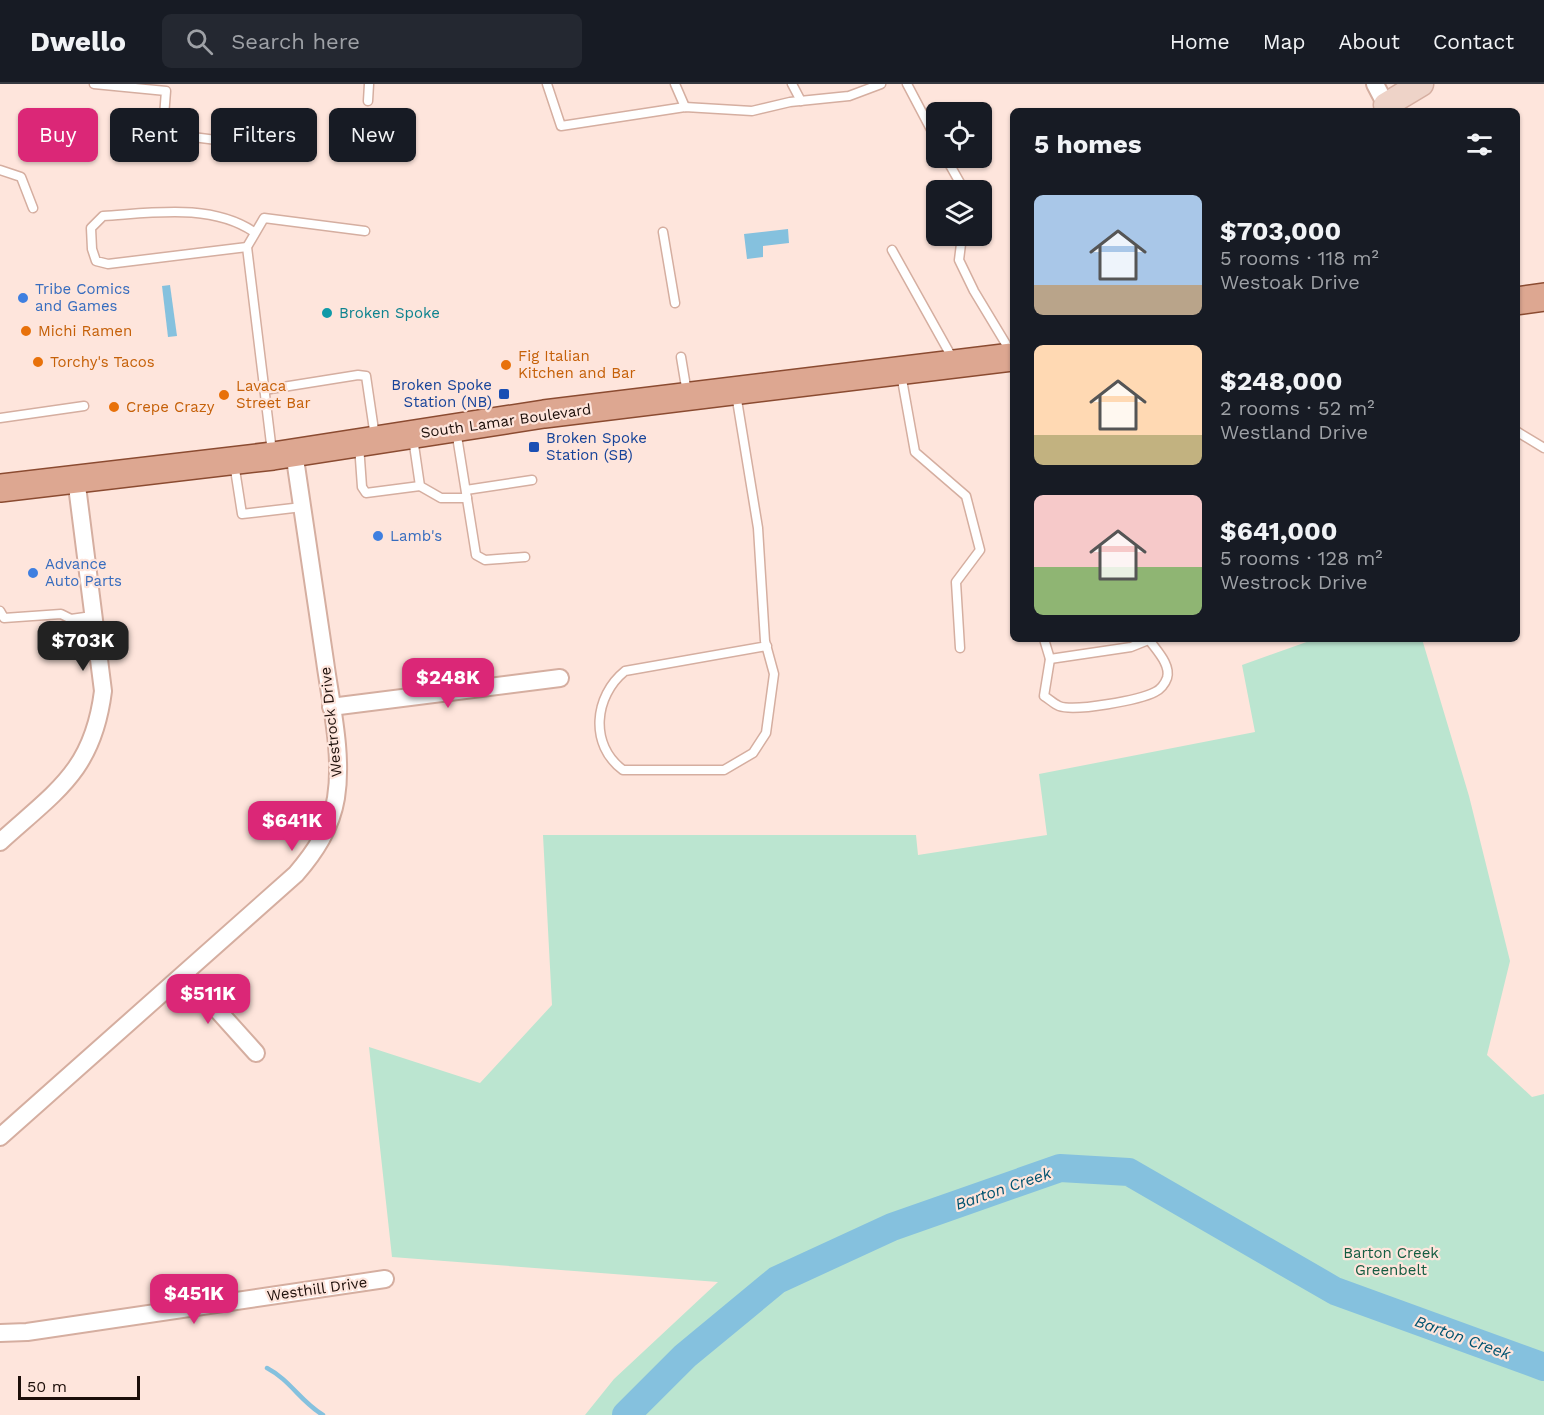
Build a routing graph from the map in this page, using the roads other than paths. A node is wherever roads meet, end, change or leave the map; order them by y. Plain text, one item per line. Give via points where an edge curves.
1 (94, 84) edge
2 (369, 84) edge
3 (547, 84) edge
4 (675, 84) edge
5 (792, 84) edge
6 (881, 84) edge
7 (907, 84) edge
8 (1375, 84) edge
9 (1421, 84) edge
10 (166, 88) edge
11 (368, 101) dead end
12 (801, 101) junction
13 (685, 107) junction
14 (1385, 108) edge
15 (1386, 108) edge
16 (926, 120) edge
17 (211, 139) edge
18 (0, 170) edge
19 (33, 208) dead end
20 (365, 231) dead end
21 (254, 232) junction
22 (663, 232) dead end
23 (961, 246) edge
24 (247, 247) junction
25 (892, 250) dead end
26 (1544, 297) edge
27 (1520, 300) edge
28 (675, 303) dead end
29 (1010, 353) edge
30 (1010, 356) edge
31 (681, 357) dead end
32 (956, 364) junction
33 (901, 371) junction
34 (264, 390) junction
35 (736, 391) junction
36 (687, 397) junction
37 (84, 406) dead end
38 (0, 418) edge
39 (456, 428) junction
40 (1520, 433) edge
41 (412, 435) junction
42 (367, 442) junction
43 (1544, 448) edge
44 (284, 454) junction
45 (234, 460) junction
46 (76, 478) junction
47 (532, 480) dead end
48 (420, 486) junction
49 (0, 488) edge
50 (466, 494) junction
51 (302, 507) junction
52 (525, 557) dead end
53 (0, 611) edge
54 (92, 616) junction
55 (1045, 642) edge
56 (1142, 642) edge
57 (1152, 642) edge
58 (766, 646) junction
59 (960, 648) dead end
60 (1050, 659) junction
61 (560, 678) dead end
62 (331, 707) junction
63 (0, 842) edge
64 (185, 974) junction
65 (256, 1053) dead end
66 (0, 1137) edge
67 (385, 1279) dead end
68 (0, 1333) edge

1 - 10 lane
2 - 11 lane
3 - 13 lane via 561,126
4 - 13 lane
5 - 12 lane
6 - 12 lane via 849,96
7 - 16 lane
8 - 14 street
9 - 15 street
10 - 17 lane via 163,129 169,134
12 - 13 lane via 752,111
18 - 19 lane via 21,177
20 - 21 lane via 264,218
21 - 24 lane
21 - 24 lane via 242,224 186,212 103,216 91,228 96,261 108,264
22 - 28 lane
23 - 29 lane via 960,260 974,291
24 - 34 lane
25 - 32 lane
26 - 27 main road
30 - 32 main road, South Lamar Boulevard
31 - 36 lane
32 - 33 main road, South Lamar Boulevard
33 - 35 main road, South Lamar Boulevard
33 - 59 lane via 915,452 966,496 980,550 956,582
34 - 42 lane via 366,376
34 - 44 lane
35 - 36 main road, South Lamar Boulevard
35 - 58 lane via 758,528
36 - 39 main road, South Lamar Boulevard
37 - 38 lane
39 - 41 main road, South Lamar Boulevard
39 - 50 lane
40 - 43 lane
41 - 42 main road, South Lamar Boulevard
41 - 48 lane
42 - 44 main road, South Lamar Boulevard
42 - 48 lane via 362,487 366,493
44 - 45 main road, South Lamar Boulevard
44 - 51 street, Westrock Drive
45 - 46 main road, South Lamar Boulevard
45 - 51 lane via 242,514
46 - 49 main road, South Lamar Boulevard
46 - 54 street
47 - 50 lane
48 - 50 lane via 441,498
50 - 52 lane via 476,555 485,560
51 - 62 street, Westrock Drive
53 - 54 lane via 4,618 61,614 71,620
54 - 63 street via 103,691 90,747 60,788
55 - 60 lane
56 - 60 lane
57 - 60 lane via 1166,666 1167,678 1161,688 1154,693 1077,709 1059,706 1044,696
58 - 58 lane via 774,674 766,733 753,753 724,770 623,770 611,761 603,742 601,704 609,687 625,671
61 - 62 street
62 - 64 street, Westrock Drive via 338,776 336,800 314,853 296,874
64 - 65 street
64 - 66 street, Westrock Drive
67 - 68 street, Westhill Drive

